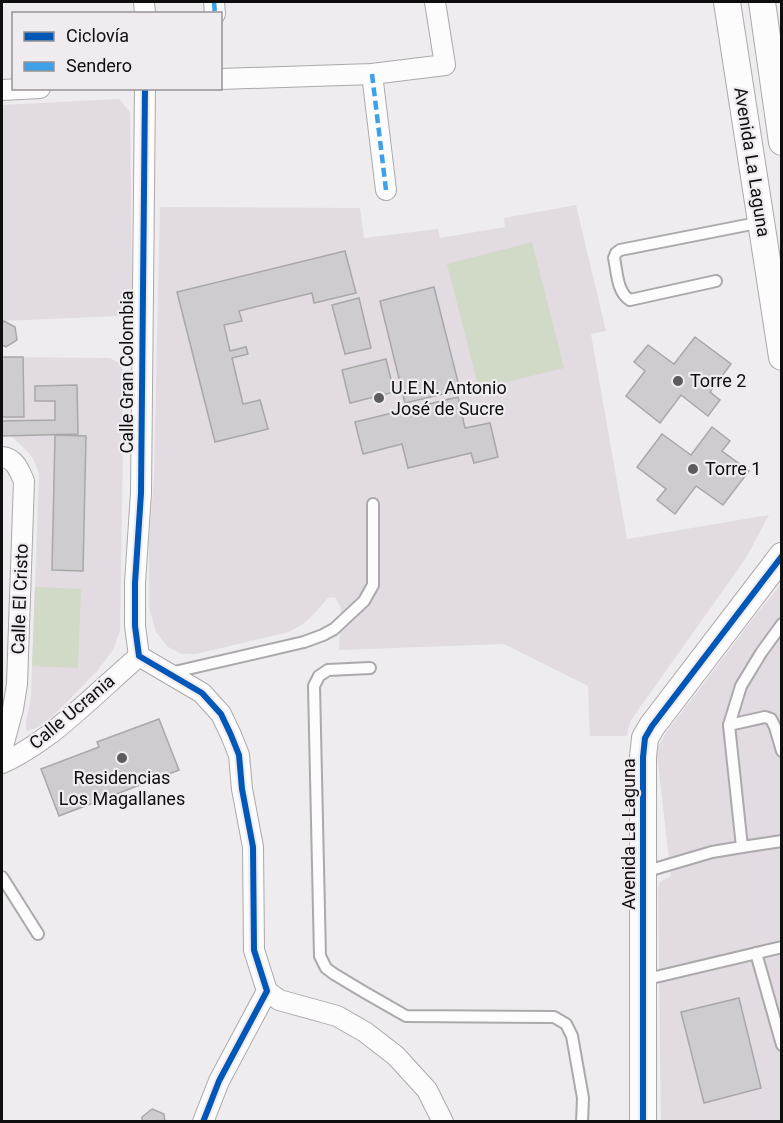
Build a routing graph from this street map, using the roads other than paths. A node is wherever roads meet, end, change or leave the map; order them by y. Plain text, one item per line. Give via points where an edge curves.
1 (435, 2) edge
2 (728, 2) edge
3 (762, 2) edge
4 (372, 74) junction
5 (222, 80) edge
6 (145, 90) edge
7 (782, 142) edge
8 (386, 190) dead end
9 (762, 222) junction
10 (716, 281) dead end
11 (782, 357) edge
12 (2, 457) edge
13 (373, 504) dead end
14 (780, 561) edge
15 (782, 624) edge
16 (138, 656) junction
17 (370, 668) dead end
18 (169, 674) junction
19 (729, 725) junction
20 (2, 750) edge
21 (782, 751) edge
22 (2, 762) edge
23 (782, 841) edge
24 (742, 847) junction
25 (643, 872) junction
26 (2, 877) edge
27 (38, 933) dead end
28 (782, 947) edge
29 (756, 953) junction
30 (643, 980) junction
31 (267, 991) junction
32 (782, 1045) edge
33 (203, 1122) edge
34 (443, 1122) edge
35 (582, 1122) edge
36 (643, 1122) edge

1 - 4 street via 445,65
2 - 9 street, Avenida La Laguna
3 - 7 street, Avenida La Laguna via 771,33
4 - 5 street
4 - 8 street
6 - 16 street, Calle Gran Colombia via 141,492 135,583
9 - 10 lane via 620,250 614,258 621,291 630,300
9 - 11 street, Avenida La Laguna
12 - 20 street, Calle El Cristo via 13,461 24,481 16,684
13 - 18 lane via 373,585 364,601 334,629 304,642
14 - 25 street, Avenida La Laguna via 645,738
15 - 19 lane via 741,686
16 - 18 street
16 - 22 street, Calle Ucrania via 71,717 35,745
17 - 35 lane via 328,670 314,686 322,962 339,977 406,1016 554,1017 566,1024 572,1036 583,1098
18 - 31 street via 202,693 220,714 239,755 253,847 254,950
19 - 21 lane via 771,719
19 - 24 lane
23 - 24 lane
24 - 25 lane
25 - 30 street, Avenida La Laguna
26 - 27 lane
28 - 29 lane
29 - 30 lane
29 - 32 lane
30 - 36 street, Avenida La Laguna
31 - 33 street via 219,1081
31 - 34 street via 279,1000 337,1016 365,1032 396,1056 428,1090

